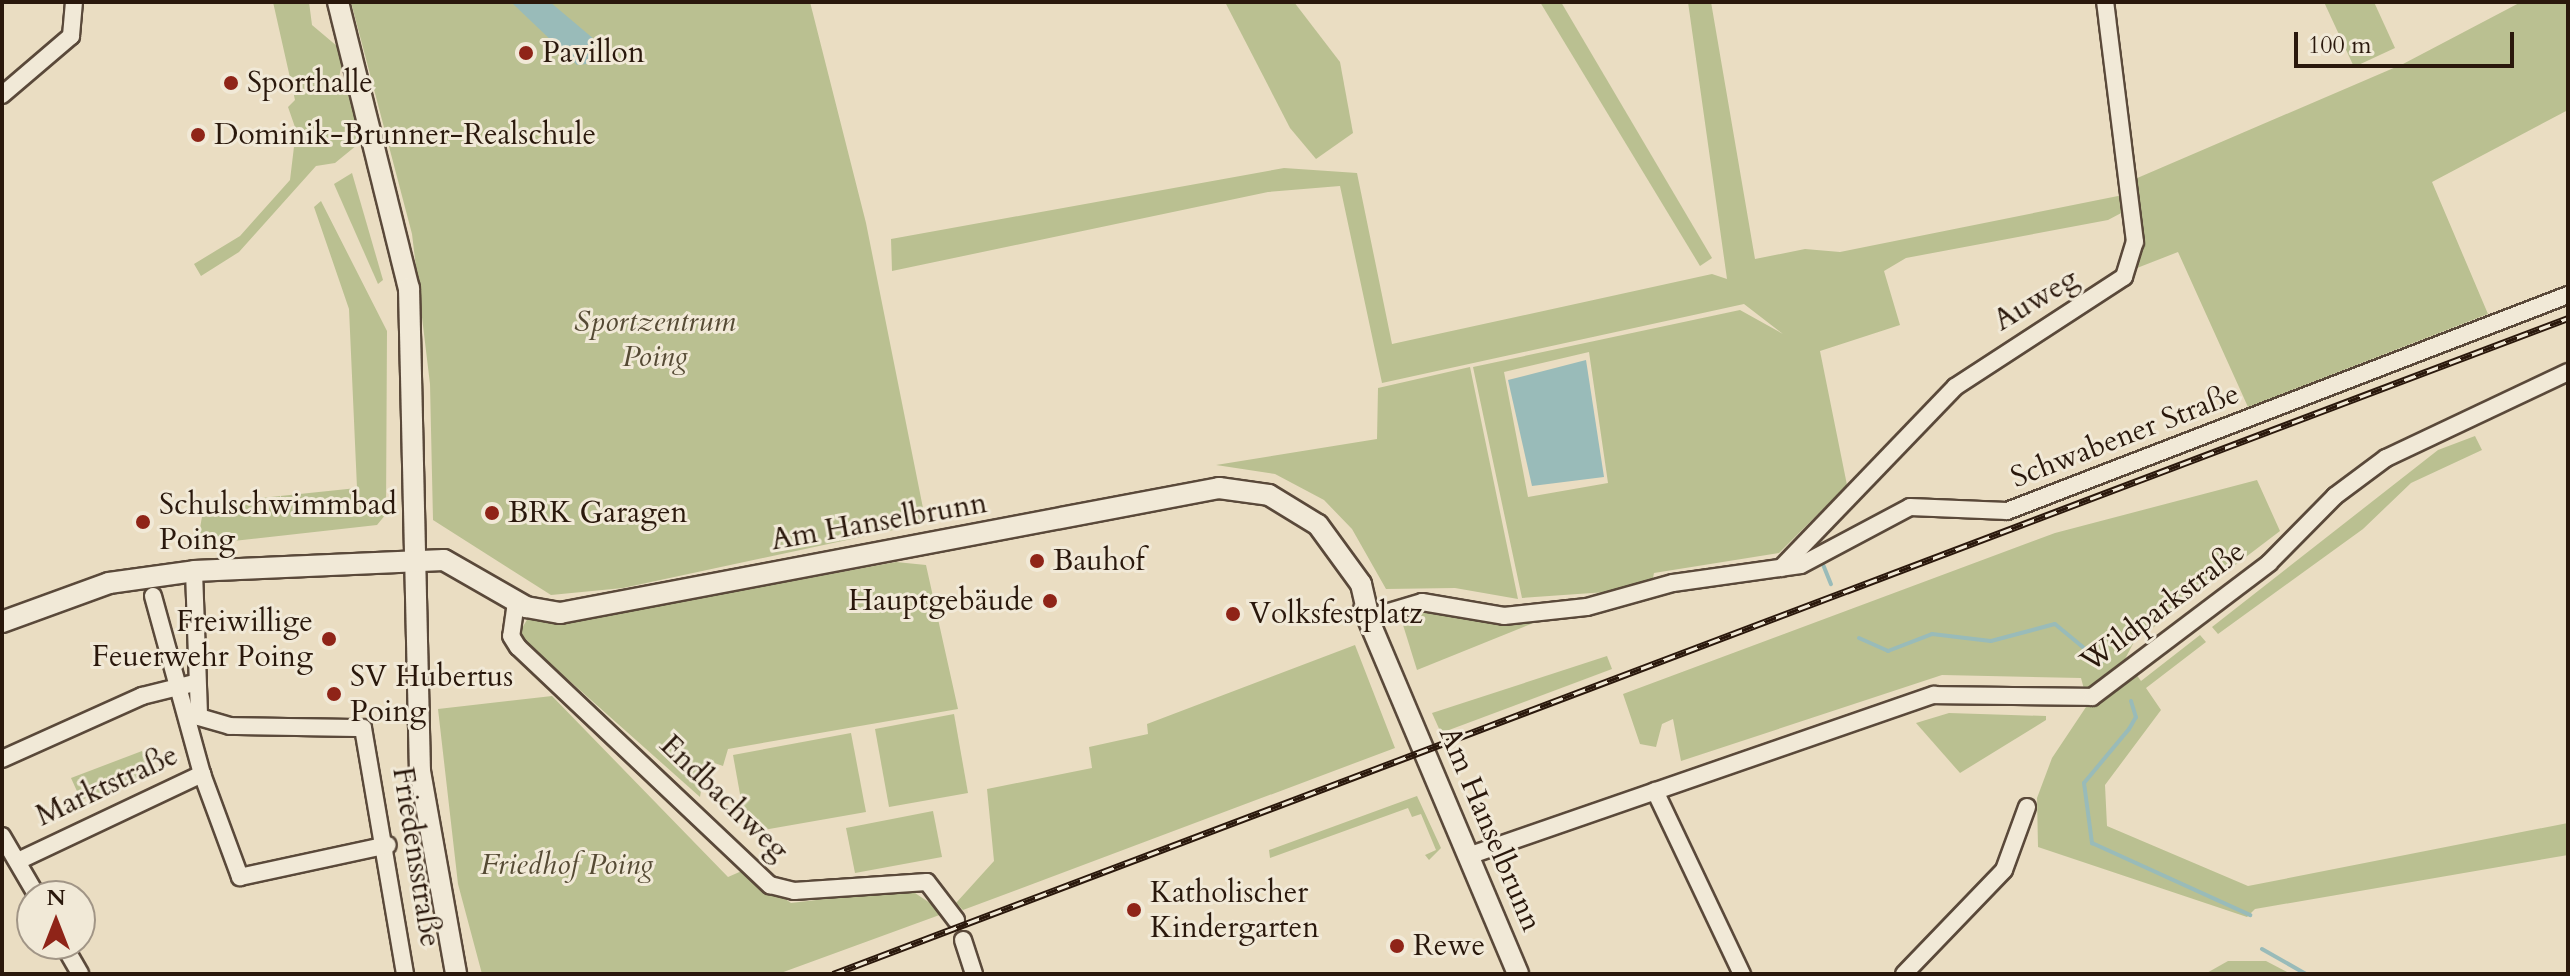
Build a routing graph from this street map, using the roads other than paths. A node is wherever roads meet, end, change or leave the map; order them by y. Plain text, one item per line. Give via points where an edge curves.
1 (74, 2) edge
2 (338, 2) edge
3 (2105, 2) edge
4 (2, 95) edge
5 (2568, 295) edge
6 (2568, 372) edge
7 (416, 561) junction
8 (1781, 568) junction
9 (194, 571) junction
10 (153, 596) dead end
11 (516, 602) junction
12 (1369, 618) junction
13 (2, 622) edge
14 (194, 683) junction
15 (176, 686) junction
16 (2, 759) edge
17 (202, 774) junction
18 (1655, 791) junction
19 (2027, 807) dead end
20 (2, 836) edge
21 (388, 845) junction
22 (1471, 855) junction
23 (18, 861) junction
24 (28, 880) edge
25 (956, 920) dead end
26 (963, 940) dead end
27 (405, 974) edge
28 (456, 974) edge
29 (974, 974) edge
30 (1518, 974) edge
31 (1742, 974) edge
32 (1904, 974) edge

1 - 4 street via 71,36
2 - 7 street via 409,288
3 - 8 street, Auweg via 2135,242 2124,277 1955,387
5 - 8 street, Schwabener Straße via 2007,511 1910,507 1801,565
6 - 18 street, Wildparkstraße via 2386,458 2335,496 2269,563 2092,697 1948,692
7 - 9 street, Am Hanselbrunn
7 - 11 street, Am Hanselbrunn via 466,566
7 - 28 street via 420,771
8 - 12 street, Schwabener Straße via 1673,583 1530,615 1422,602
9 - 13 street, Am Hanselbrunn via 109,583
9 - 14 street, Friedensstraße
10 - 15 street
11 - 12 street, Am Hanselbrunn via 560,613 616,606 1219,488 1286,502 1318,525 1361,584
11 - 25 street, Endbachweg via 511,636 518,647 770,885 794,891 927,882
12 - 22 street, Am Hanselbrunn
14 - 15 street
14 - 21 street, Friedensstraße via 199,717 209,724 363,728
15 - 16 street
15 - 17 street
17 - 21 street, Marktstraße via 240,877
17 - 23 street, Marktstraße
18 - 22 street, Wildparkstraße
18 - 31 street
19 - 32 street via 2004,870
20 - 23 street, Marktstraße
21 - 27 street, Friedensstraße
22 - 30 street, Am Hanselbrunn
23 - 24 street, Marktstraße
26 - 29 street

